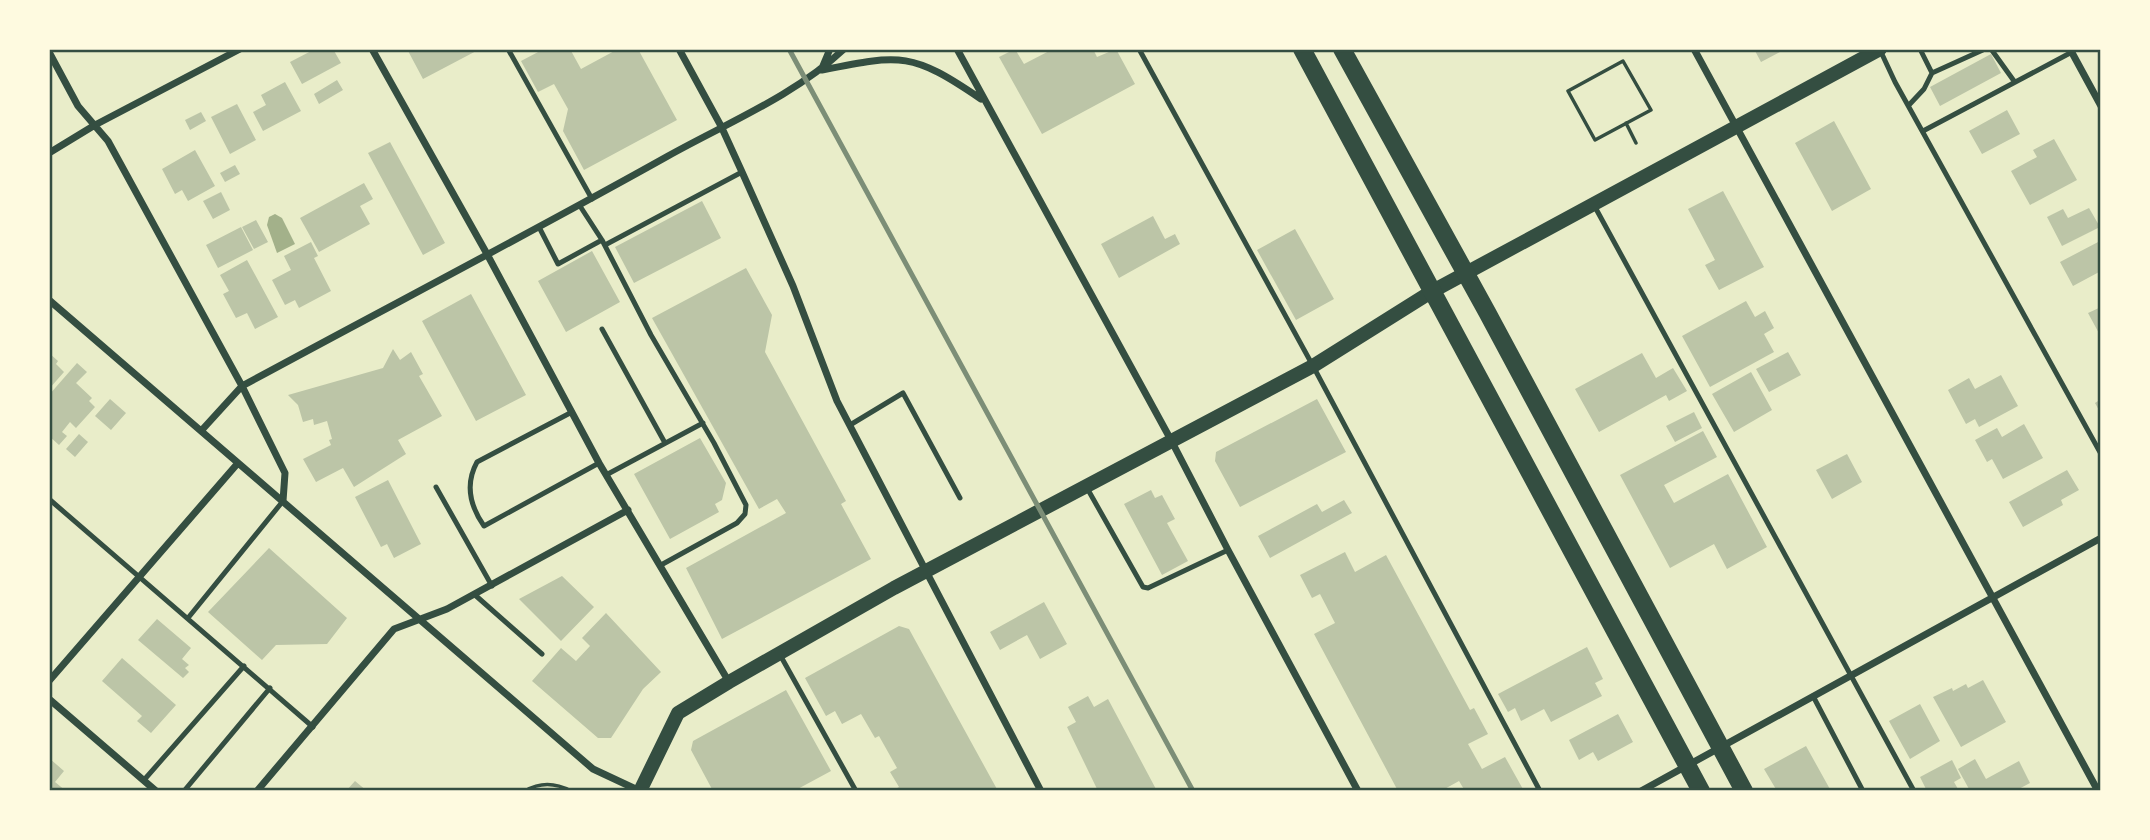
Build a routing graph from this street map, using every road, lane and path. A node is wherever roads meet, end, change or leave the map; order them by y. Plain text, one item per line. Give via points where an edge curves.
1 (240, 49) edge
2 (372, 49) edge
3 (508, 49) edge
4 (679, 49) edge
5 (830, 49) edge
6 (844, 49) edge
7 (957, 49) edge
8 (1139, 49) edge
9 (1302, 49) edge
10 (1342, 49) edge
11 (1694, 49) edge
12 (1880, 49) edge
13 (1920, 49) edge
14 (1985, 49) edge
15 (1992, 49) edge
16 (2071, 51) edge
17 (49, 52) edge
18 (822, 70) junction
19 (1932, 73) junction
20 (2014, 81) junction
21 (984, 101) junction
22 (1909, 106) junction
23 (2101, 106) edge
24 (1626, 123) junction
25 (95, 125) junction
26 (721, 126) junction
27 (1736, 126) junction
28 (1923, 131) junction
29 (1636, 143) dead end
30 (49, 153) edge
31 (743, 172) junction
32 (592, 199) junction
33 (1594, 204) junction
34 (580, 206) junction
35 (539, 227) junction
36 (604, 243) junction
37 (487, 254) junction
38 (1466, 274) junction
39 (1431, 292) junction
40 (49, 300) edge
41 (602, 329) dead end
42 (1313, 366) junction
43 (242, 386) junction
44 (572, 412) junction
45 (703, 423) junction
46 (850, 425) junction
47 (201, 431) junction
48 (1171, 440) junction
49 (665, 443) junction
50 (2101, 454) edge
51 (238, 463) junction
52 (598, 463) junction
53 (606, 475) junction
54 (1086, 486) junction
55 (436, 487) dead end
56 (960, 498) dead end
57 (49, 499) edge
58 (282, 500) junction
59 (628, 510) junction
60 (2101, 538) edge
61 (1227, 550) junction
62 (661, 565) junction
63 (927, 571) junction
64 (139, 576) junction
65 (492, 586) junction
66 (475, 595) junction
67 (1992, 597) junction
68 (188, 618) junction
69 (417, 619) junction
70 (779, 653) junction
71 (542, 654) dead end
72 (243, 666) junction
73 (1850, 676) junction
74 (49, 681) edge
75 (729, 682) junction
76 (270, 688) junction
77 (1813, 696) junction
78 (49, 699) edge
79 (313, 727) junction
80 (1721, 747) junction
81 (1687, 766) junction
82 (144, 780) junction
83 (156, 791) edge
84 (184, 791) edge
85 (257, 791) edge
86 (525, 791) edge
87 (570, 791) edge
88 (640, 791) edge
89 (856, 791) edge
90 (1041, 791) edge
91 (1358, 791) edge
92 (1541, 791) edge
93 (1641, 791) edge
94 (1702, 791) edge
95 (1744, 791) edge
96 (1863, 791) edge
97 (1914, 791) edge
98 (2098, 791) edge

1 - 25 street
2 - 37 street
3 - 32 lane
4 - 26 street
5 - 18 street
6 - 18 street
7 - 21 street
8 - 42 lane
9 - 39 main road
10 - 38 main road
11 - 27 street
12 - 22 lane
12 - 27 main road
13 - 19 lane
14 - 19 lane
15 - 20 lane
16 - 20 lane
16 - 23 street
17 - 25 street via 78,106
18 - 21 street via 880,59 910,60
18 - 26 street
19 - 22 lane
20 - 28 lane
21 - 48 street
22 - 28 lane
24 - 24 path via 1651,110 1623,61 1568,91 1595,140
24 - 29 path
25 - 30 street
25 - 43 street
26 - 31 street
26 - 32 street
27 - 33 main road
27 - 67 street
28 - 50 lane
31 - 36 lane
31 - 46 street
32 - 34 street
33 - 38 main road
33 - 73 lane
34 - 35 street
34 - 36 lane
35 - 36 lane via 558,264
35 - 37 street
36 - 45 lane
37 - 43 street
37 - 44 street
38 - 39 main road
38 - 80 main road
39 - 42 main road
39 - 81 main road
40 - 47 street
41 - 49 lane
42 - 48 main road
42 - 92 lane
43 - 47 street
43 - 58 street via 285,473
44 - 52 street
44 - 52 lane via 477,462 470,481 474,510 484,526
45 - 49 lane
45 - 62 lane via 744,498 745,514 737,523
46 - 56 lane via 903,393
46 - 63 street
47 - 51 street
48 - 54 main road
48 - 61 street
49 - 53 lane
51 - 58 street
51 - 64 street
52 - 53 street
53 - 59 street
54 - 61 lane via 1143,587 1148,589
54 - 63 main road
55 - 65 lane
57 - 64 lane
58 - 68 lane
58 - 69 street
59 - 62 street
59 - 65 street
60 - 67 street
61 - 91 street
62 - 75 street
63 - 70 main road
63 - 90 street
64 - 68 lane
64 - 74 street
65 - 66 street
66 - 69 street
66 - 71 lane
67 - 73 street
67 - 98 street
68 - 72 lane
69 - 79 street via 394,629
69 - 88 street via 593,769
70 - 75 main road
70 - 89 lane
72 - 76 lane
72 - 82 lane
73 - 77 street
73 - 97 lane
75 - 88 main road via 678,713
76 - 79 lane
76 - 84 lane
77 - 80 street
77 - 96 lane
78 - 82 street
79 - 85 street
80 - 81 street
80 - 95 main road
81 - 93 street
81 - 94 main road
82 - 83 street
86 - 87 path via 552,784

